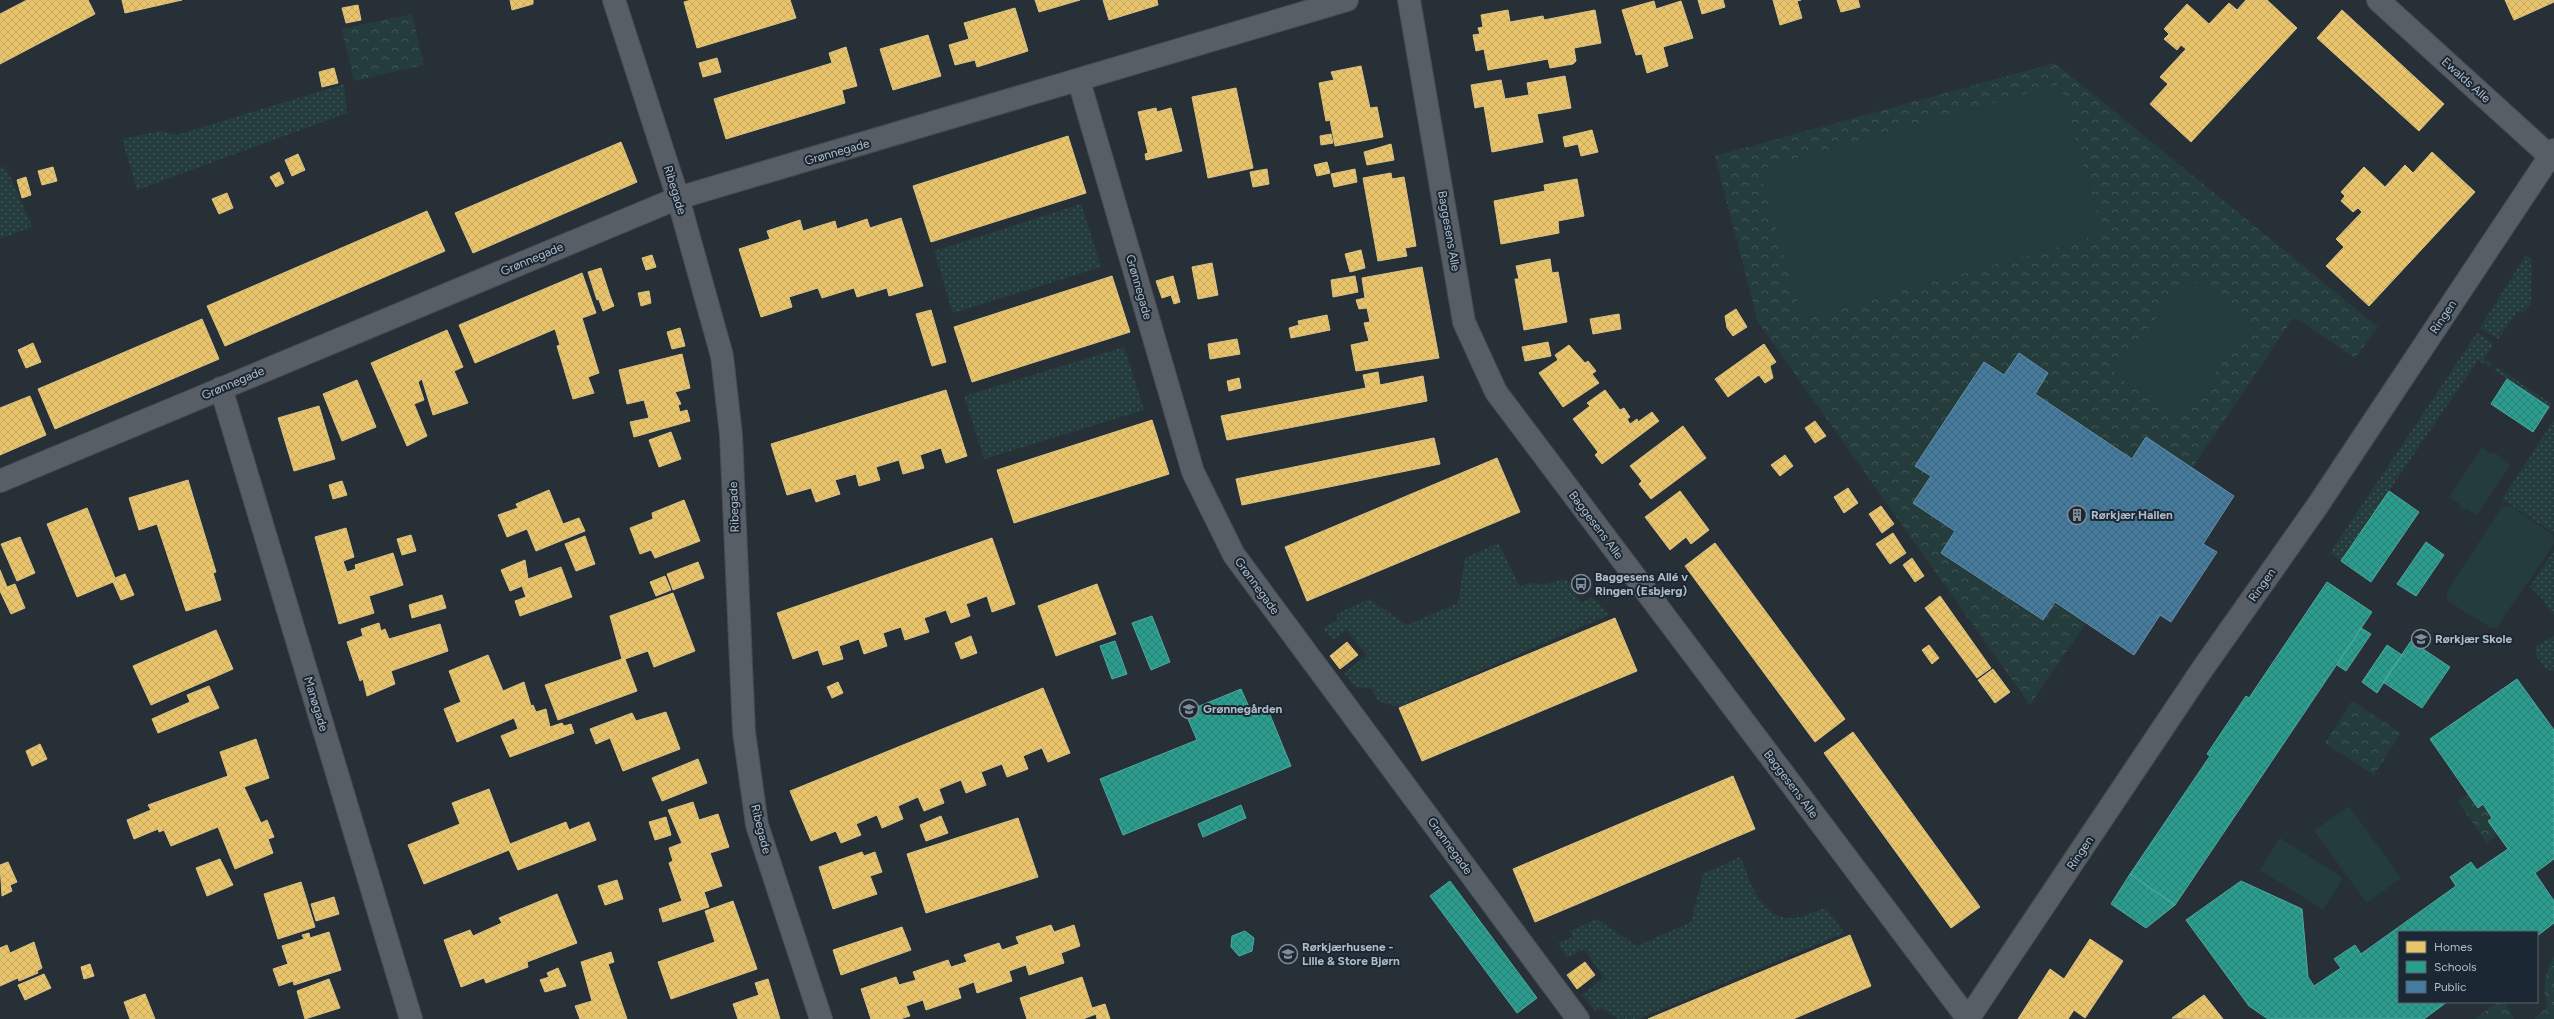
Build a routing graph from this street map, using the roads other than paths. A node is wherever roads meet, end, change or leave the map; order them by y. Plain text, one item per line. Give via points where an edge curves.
1 (614, 0) edge
2 (1347, 0) edge
3 (1410, 0) edge
4 (2378, 0) edge
5 (1079, 81) junction
6 (2553, 156) edge
7 (678, 198) junction
8 (221, 388) junction
9 (0, 481) edge
10 (411, 1019) edge
11 (821, 1019) edge
12 (1578, 1019) edge
13 (1968, 1019) edge

1 - 7 street, Ribegade
2 - 5 street, Grønnegade
3 - 13 street, Baggesens Alle via 1464,322 1496,392
4 - 6 street, Ewalds Alle
5 - 7 street, Grønnegade
5 - 12 street, Grønnegade via 1193,472 1234,555
6 - 13 street, Ringen via 2318,505 2201,671
7 - 8 street, Grønnegade
7 - 11 street, Ribegade via 722,356 731,435 744,732 757,825
8 - 9 street, Grønnegade
8 - 10 street, Manøgade

